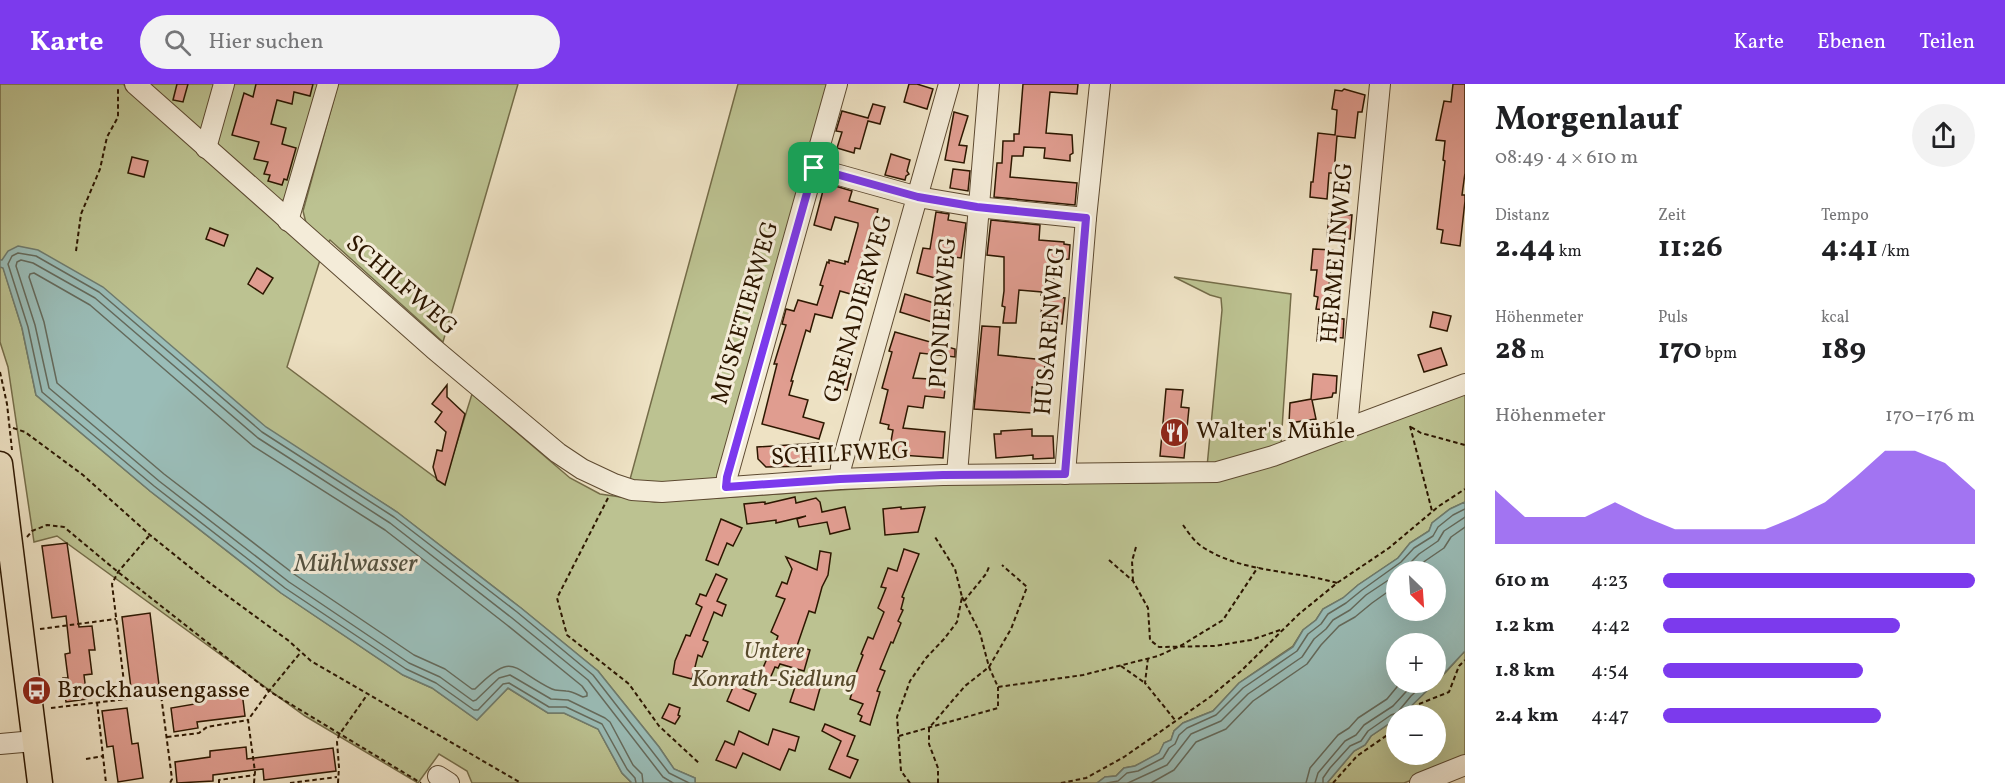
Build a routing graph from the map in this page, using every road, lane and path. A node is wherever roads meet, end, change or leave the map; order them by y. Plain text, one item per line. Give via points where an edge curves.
1 (118, 84) edge
2 (135, 84) edge
3 (224, 84) edge
4 (328, 84) edge
5 (837, 84) edge
6 (949, 84) edge
7 (989, 84) edge
8 (1100, 84) edge
9 (1380, 84) edge
10 (206, 148) junction
11 (814, 168) junction
12 (918, 197) junction
13 (977, 207) junction
14 (1086, 218) junction
15 (288, 221) junction
16 (76, 251) dead end
17 (1465, 384) edge
18 (1347, 427) junction
19 (13, 428) dead end
20 (1465, 445) edge
21 (0, 464) edge
22 (957, 474) junction
23 (1065, 474) junction
24 (840, 479) junction
25 (614, 484) junction
26 (726, 487) junction
27 (1465, 489) edge
28 (1432, 511) junction
29 (1183, 525) dead end
30 (150, 535) junction
31 (27, 537) dead end
32 (935, 537) dead end
33 (1136, 547) dead end
34 (1109, 560) dead end
35 (1002, 565) dead end
36 (989, 567) dead end
37 (1258, 567) junction
38 (118, 573) junction
39 (1133, 581) junction
40 (1336, 583) junction
41 (962, 597) junction
42 (964, 601) junction
43 (116, 619) junction
44 (1286, 628) junction
45 (40, 629) dead end
46 (1182, 645) junction
47 (301, 652) junction
48 (1148, 658) junction
49 (1465, 660) edge
50 (1120, 666) junction
51 (989, 667) junction
52 (1145, 683) junction
53 (998, 687) junction
54 (269, 691) junction
55 (368, 695) junction
56 (126, 699) junction
57 (97, 702) junction
58 (1419, 705) edge
59 (51, 708) dead end
60 (248, 720) junction
61 (1174, 720) junction
62 (929, 728) junction
63 (339, 735) junction
64 (898, 736) junction
65 (1386, 736) edge
66 (167, 737) junction
67 (34, 741) junction
68 (0, 744) edge
69 (103, 756) junction
70 (86, 759) dead end
71 (700, 764) dead end
72 (1465, 765) edge
73 (255, 775) junction
74 (337, 777) junction
75 (436, 781) edge
76 (40, 783) edge
77 (106, 783) edge
78 (170, 783) edge
79 (219, 783) edge
80 (254, 783) edge
81 (290, 783) edge
82 (338, 783) edge
83 (521, 783) edge
84 (910, 783) edge
85 (938, 783) edge
86 (1061, 783) edge
87 (1333, 783) edge
88 (1420, 783) edge

1 - 16 path via 118,117 107,137 100,169 81,214
2 - 10 street, SCHILFWEG
3 - 10 street
4 - 15 street
5 - 11 street, MUSKETIERWEG
6 - 12 street, GRENADIERWEG
7 - 13 street, PIONIERWEG
8 - 14 street, HUSARENWEG
9 - 18 street, HERMELINWEG
10 - 15 street, SCHILFWEG
11 - 12 street
11 - 26 street, MUSKETIERWEG
12 - 13 street
12 - 24 street, GRENADIERWEG
13 - 14 street
13 - 22 street, PIONIERWEG
14 - 23 street, HUSARENWEG
15 - 25 street, SCHILFWEG via 549,446 582,469
17 - 18 street, SCHILFWEG
18 - 23 street, SCHILFWEG via 1273,456 1217,472
19 - 30 path via 25,432 83,475
20 - 28 path via 1421,433 1410,426
21 - 67 main road
22 - 23 street, SCHILFWEG
22 - 24 street, SCHILFWEG
24 - 26 street, SCHILFWEG
25 - 26 street, SCHILFWEG via 648,492
25 - 71 path via 556,598 567,635 629,684 659,726
27 - 28 path
28 - 40 path via 1389,548
29 - 37 path via 1200,545 1225,558
30 - 38 path
30 - 47 path
31 - 38 path via 47,525 64,526
32 - 41 path via 955,569
33 - 39 path
34 - 39 path
35 - 51 path via 1027,587 1011,629
36 - 42 path
37 - 40 path
37 - 46 path via 1223,620
38 - 43 path via 112,584
38 - 54 path
39 - 46 path via 1148,608 1150,640 1159,647
40 - 44 path
41 - 42 path
41 - 64 path via 957,622 910,681 897,717
42 - 51 path via 980,633
43 - 45 path
43 - 56 path
44 - 46 path via 1251,640 1214,646
44 - 61 path via 1210,697
46 - 48 path
47 - 54 path
47 - 55 path
48 - 50 path
48 - 52 path
49 - 58 path via 1449,692
50 - 52 path
50 - 53 path
51 - 53 path
51 - 62 path via 964,686
52 - 61 path
53 - 62 path via 998,708
54 - 60 path
54 - 63 path
55 - 63 path
55 - 83 path
56 - 57 path
56 - 66 path via 161,695
57 - 59 path
57 - 69 path
60 - 66 path
60 - 73 path
61 - 86 path via 1124,757 1086,778
62 - 64 path
62 - 85 path
63 - 74 path
63 - 75 path
64 - 84 path via 901,771
65 - 87 path via 1356,756
66 - 78 path
67 - 68 street
67 - 76 main road
69 - 70 path
69 - 77 path
72 - 88 street
73 - 79 path
73 - 80 path
74 - 81 path
74 - 82 path

